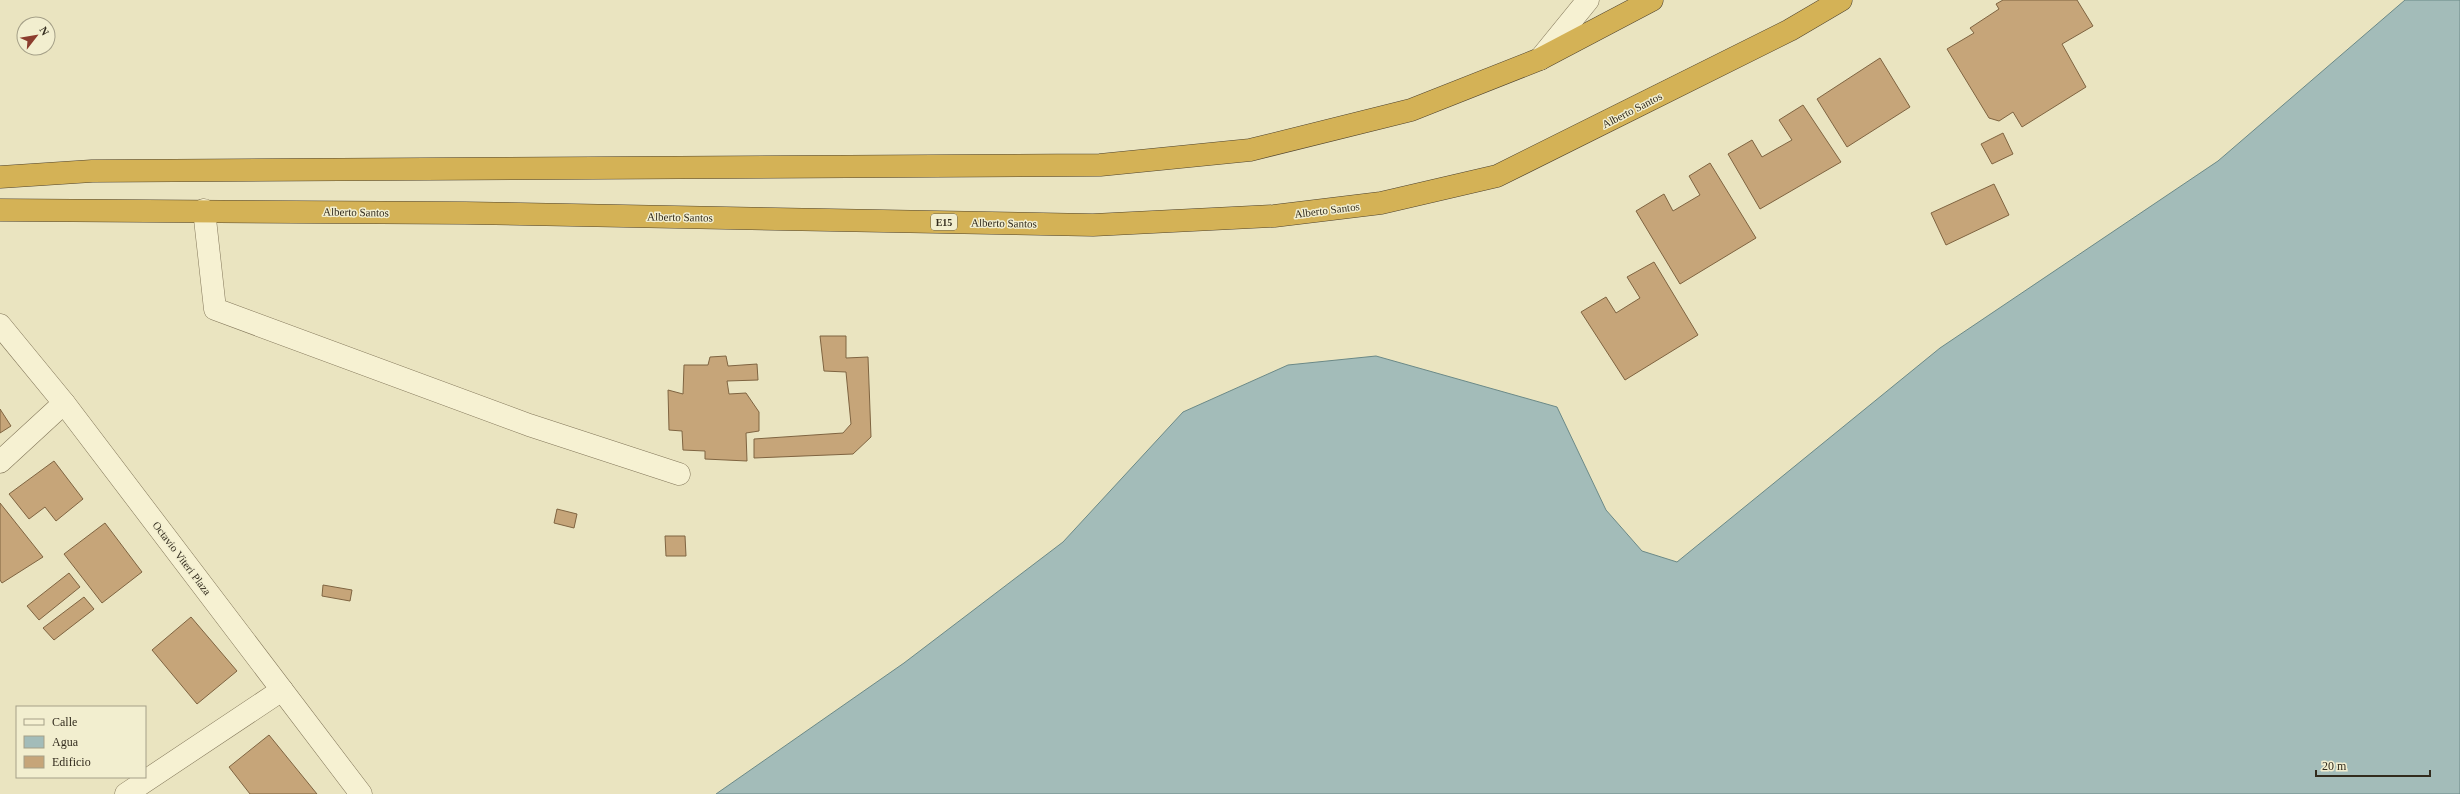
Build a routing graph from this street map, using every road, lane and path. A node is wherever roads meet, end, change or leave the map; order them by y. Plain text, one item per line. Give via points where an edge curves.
1 (1588, 0) edge
2 (1652, 0) edge
3 (1841, 0) edge
4 (1540, 59) junction
5 (0, 177) edge
6 (0, 210) edge
7 (204, 210) junction
8 (0, 325) edge
9 (64, 403) junction
10 (0, 462) edge
11 (679, 474) dead end
12 (282, 690) junction
13 (126, 794) edge
14 (361, 794) edge

1 - 4 street
2 - 4 highway
3 - 7 highway, Alberto Santos / E15 via 1790,30 1497,176 1381,203 1274,216 1093,225
4 - 5 highway via 1411,110 1257,148 1100,165 92,171
6 - 7 highway, Alberto Santos / E15
7 - 11 street via 215,309 529,424
8 - 9 street, Octavio Viteri Plaza
9 - 10 street
9 - 12 street, Octavio Viteri Plaza
12 - 13 street
12 - 14 street, Octavio Viteri Plaza

